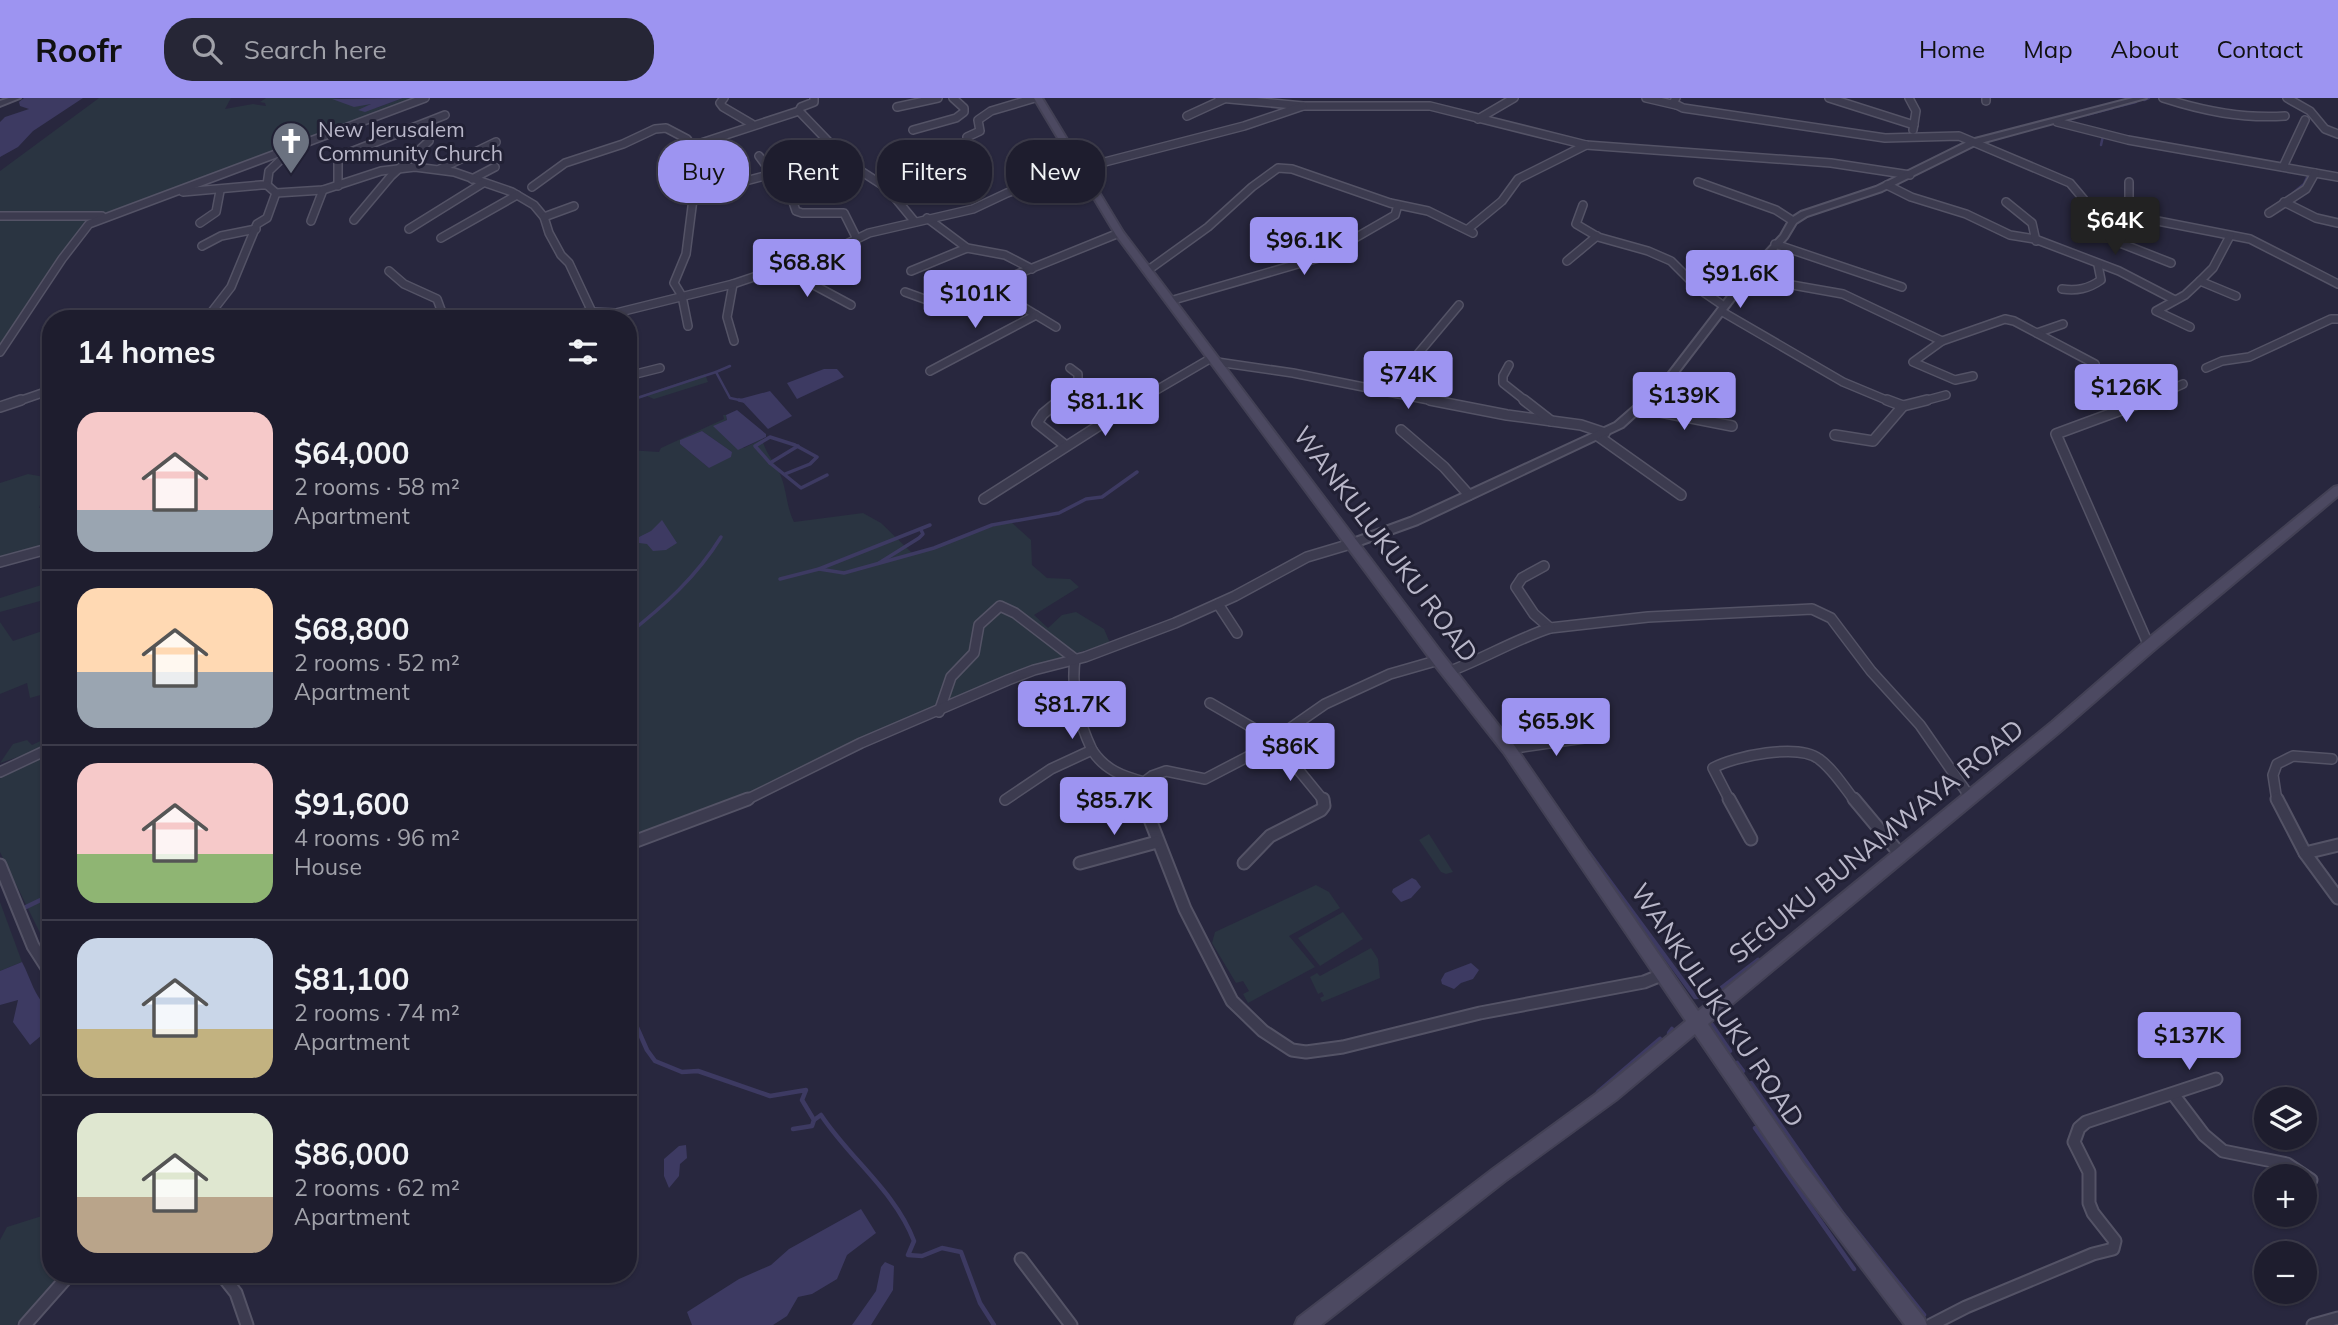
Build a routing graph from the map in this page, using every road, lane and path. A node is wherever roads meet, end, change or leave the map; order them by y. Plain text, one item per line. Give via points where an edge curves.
1 (16, 98) edge
2 (425, 98) edge
3 (724, 98) edge
4 (814, 98) edge
5 (938, 98) edge
6 (953, 98) edge
7 (1036, 98) edge
8 (1399, 98) edge
9 (1514, 98) edge
10 (1646, 98) edge
11 (1829, 98) edge
12 (1909, 98) edge
13 (2142, 98) edge
14 (2163, 98) edge
15 (1222, 99) edge
16 (2292, 99) edge
17 (1676, 102) edge
18 (0, 104) edge
19 (1303, 106) junction
20 (1430, 106) junction
21 (897, 107) dead end
22 (799, 111) junction
23 (445, 115) dead end
24 (1187, 116) dead end
25 (2285, 116) dead end
26 (1478, 119) junction
27 (2305, 120) dead end
28 (2057, 122) junction
29 (752, 124) junction
30 (1914, 125) junction
31 (913, 130) dead end
32 (2338, 134) edge
33 (967, 137) dead end
34 (1912, 138) junction
35 (688, 140) edge
36 (708, 140) edge
37 (1062, 140) edge
38 (429, 141) dead end
39 (496, 142) dead end
40 (1974, 142) junction
41 (1586, 145) junction
42 (293, 148) junction
43 (759, 156) dead end
44 (1105, 161) edge
45 (402, 167) junction
46 (495, 167) dead end
47 (2283, 167) junction
48 (439, 169) junction
49 (2315, 173) junction
50 (1910, 174) junction
51 (2338, 177) edge
52 (472, 179) junction
53 (749, 180) edge
54 (1698, 182) dead end
55 (2129, 182) dead end
56 (483, 183) junction
57 (267, 185) junction
58 (1887, 185) junction
59 (338, 186) junction
60 (532, 187) dead end
61 (323, 190) junction
62 (220, 191) junction
63 (178, 192) junction
64 (276, 193) junction
65 (1006, 194) edge
66 (517, 195) junction
67 (2006, 202) dead end
68 (2284, 202) junction
69 (692, 203) edge
70 (793, 203) edge
71 (1101, 203) edge
72 (1398, 205) junction
73 (1583, 205) dead end
74 (574, 206) dead end
75 (2091, 208) junction
76 (2269, 213) dead end
77 (106, 215) junction
78 (0, 216) edge
79 (2129, 216) junction
80 (544, 217) junction
81 (927, 218) junction
82 (311, 220) dead end
83 (354, 220) dead end
84 (1793, 221) junction
85 (915, 222) junction
86 (200, 223) dead end
87 (2338, 223) edge
88 (256, 229) junction
89 (408, 229) dead end
90 (1119, 233) junction
91 (1597, 236) junction
92 (2230, 236) junction
93 (441, 238) dead end
94 (857, 239) junction
95 (2036, 241) junction
96 (1775, 244) junction
97 (202, 247) dead end
98 (967, 248) junction
99 (1567, 261) dead end
100 (796, 263) junction
101 (2171, 263) dead end
102 (2098, 265) junction
103 (1032, 269) junction
104 (389, 271) dead end
105 (911, 271) dead end
106 (1147, 271) junction
107 (1747, 277) junction
108 (2200, 281) junction
109 (733, 284) junction
110 (2338, 284) edge
111 (988, 286) junction
112 (1902, 287) dead end
113 (2062, 289) dead end
114 (905, 292) dead end
115 (682, 296) junction
116 (2236, 296) dead end
117 (2175, 300) junction
118 (1170, 301) junction
119 (850, 305) dead end
120 (1459, 306) dead end
121 (1722, 309) junction
122 (212, 310) edge
123 (441, 310) edge
124 (591, 310) edge
125 (636, 310) edge
126 (1036, 315) junction
127 (2338, 319) edge
128 (2063, 324) dead end
129 (688, 326) dead end
130 (1056, 327) dead end
131 (2190, 327) dead end
132 (2037, 333) junction
133 (734, 341) dead end
134 (1941, 341) junction
135 (0, 352) edge
136 (1215, 360) junction
137 (1509, 365) dead end
138 (2095, 365) dead end
139 (660, 368) dead end
140 (1070, 368) dead end
141 (2206, 368) dead end
142 (930, 371) dead end
143 (637, 374) edge
144 (1973, 376) dead end
145 (2183, 384) dead end
146 (1386, 392) junction
147 (42, 393) edge
148 (1946, 395) dead end
149 (1903, 406) junction
150 (0, 407) edge
151 (1640, 408) junction
152 (1551, 421) junction
153 (1732, 426) dead end
154 (1401, 430) dead end
155 (1601, 435) junction
156 (1835, 435) dead end
157 (1066, 446) junction
158 (2338, 490) edge
159 (1469, 495) junction
160 (1681, 495) dead end
161 (984, 499) dead end
162 (1354, 543) junction
163 (42, 549) edge
164 (0, 562) edge
165 (1544, 566) dead end
166 (1218, 604) junction
167 (1550, 628) junction
168 (1237, 633) dead end
169 (2149, 646) junction
170 (1075, 659) junction
171 (1439, 660) junction
172 (1448, 672) junction
173 (1210, 703) dead end
174 (939, 713) junction
175 (1598, 736) dead end
176 (1273, 740) junction
177 (1509, 749) junction
178 (1092, 750) junction
179 (42, 752) edge
180 (2332, 759) dead end
181 (0, 772) edge
182 (1144, 782) junction
183 (1970, 797) junction
184 (1005, 800) dead end
185 (1751, 839) dead end
186 (637, 841) edge
187 (1157, 842) junction
188 (2338, 845) edge
189 (2305, 853) junction
190 (1900, 855) junction
191 (1080, 863) dead end
192 (1244, 863) dead end
193 (0, 865) edge
194 (2338, 898) edge
195 (42, 960) edge
196 (1664, 974) junction
197 (1697, 1022) junction
198 (2216, 1079) dead end
199 (2173, 1094) junction
200 (2287, 1164) edge
201 (1021, 1259) dead end
202 (62, 1283) edge
203 (228, 1283) edge
204 (2338, 1318) edge
205 (25, 1325) edge
206 (247, 1325) edge
207 (1071, 1325) edge
208 (1305, 1325) edge
209 (1917, 1325) edge
210 (1931, 1325) edge
211 (2313, 1325) edge

1 - 18 street
2 - 42 street
3 - 29 street via 723,107
4 - 22 street
5 - 21 street
6 - 31 street via 964,112
7 - 33 street via 982,116 977,125 980,131
7 - 37 main road, WANKULUKUKU ROAD
8 - 20 street
9 - 26 street
10 - 17 street
11 - 30 street
12 - 30 street via 1916,111
13 - 28 street
14 - 25 street via 2204,111
15 - 19 street
15 - 24 street
16 - 32 street via 2325,129
17 - 34 street via 1710,113
19 - 20 street
19 - 44 street
20 - 26 street
22 - 29 street
22 - 85 street via 850,164 887,188
23 - 59 street via 338,157
26 - 41 street
27 - 47 street
28 - 40 street
28 - 47 street via 2128,140
29 - 36 street
30 - 34 street
34 - 40 street via 1959,136
35 - 60 street via 666,128 655,129 565,163
38 - 45 street
39 - 48 street
40 - 50 street
40 - 75 street via 2070,183
41 - 50 street via 1831,163
41 - 72 street via 1518,179 1471,231 1428,211
42 - 57 street via 269,171
42 - 63 street
43 - 53 street via 770,171
45 - 48 street
45 - 59 street
45 - 83 street
46 - 52 street
47 - 49 street
48 - 52 street
49 - 51 street
49 - 68 street via 2306,189
50 - 58 street
52 - 56 street
54 - 84 street via 1776,210
55 - 79 street
56 - 66 street
56 - 89 street
57 - 62 street
57 - 64 street
58 - 84 street
58 - 95 street via 2010,235
59 - 61 street
61 - 64 street
61 - 82 street
62 - 63 street
62 - 86 street via 216,212
63 - 77 street
64 - 88 street via 267,218
65 - 81 street via 973,209
66 - 80 street
66 - 93 street
67 - 95 street via 2030,221
68 - 76 street
68 - 87 street
69 - 115 street via 686,254 674,283
70 - 94 street via 804,215 844,213
71 - 90 main road, WANKULUKUKU ROAD
72 - 106 street via 1279,168 1208,228
72 - 118 street via 1398,213 1330,254
73 - 91 street via 1576,224
74 - 80 street
75 - 79 street
75 - 101 street via 2116,224 2111,236 2115,242
77 - 78 street
77 - 135 street via 89,224 75,240
79 - 92 street
80 - 124 street
81 - 85 street
81 - 98 street
84 - 96 street
85 - 94 street
88 - 97 street via 221,236
88 - 122 street via 231,287
90 - 103 street
90 - 106 main road, WANKULUKUKU ROAD
91 - 99 street
91 - 121 street via 1671,261
92 - 108 street via 2213,268
92 - 110 street via 2250,239
94 - 100 street
95 - 102 street
96 - 107 street
96 - 112 street
98 - 103 street via 1005,255
98 - 105 street
100 - 109 street
100 - 119 street via 816,288
102 - 113 street via 2101,280 2080,291
102 - 117 street via 2131,276
103 - 111 street
104 - 123 street via 404,284 437,299
106 - 118 main road, WANKULUKUKU ROAD
107 - 121 street
107 - 134 street via 1843,294
108 - 116 street
108 - 117 street
109 - 115 street
109 - 133 street via 727,317
111 - 114 street via 941,305
111 - 126 street
115 - 125 street
115 - 129 street
117 - 131 street via 2156,311
118 - 136 main road, WANKULUKUKU ROAD
120 - 146 street
121 - 149 street via 1843,382
121 - 151 street via 1676,371
126 - 130 street
126 - 142 street
127 - 141 street via 2249,357
128 - 132 street
132 - 134 street via 2005,319
132 - 138 street
134 - 144 street via 1913,362 1955,380
136 - 146 street
136 - 157 street
136 - 162 main road, WANKULUKUKU ROAD
137 - 152 street via 1503,383
139 - 143 street
140 - 157 street via 1078,374 1078,385 1037,423
145 - 169 street via 2056,434
146 - 152 street
147 - 150 street
148 - 149 street
149 - 156 street via 1873,441
151 - 153 street
151 - 155 street
152 - 155 street via 1581,425
154 - 159 street
155 - 159 street
155 - 160 street
157 - 161 street
158 - 169 main road, SEGUKU BUNAMWAYA ROAD
159 - 162 street
162 - 166 street via 1307,557
162 - 171 main road, WANKULUKUKU ROAD
163 - 164 street
165 - 167 street via 1522,578 1516,587
166 - 168 street
166 - 170 street
167 - 172 street
167 - 183 street via 1699,614 1823,611 1920,725
169 - 183 main road, SEGUKU BUNAMWAYA ROAD
170 - 174 street via 1025,673
170 - 174 street via 1000,606 979,625 974,653 951,677
170 - 178 street via 1077,718
171 - 172 main road, WANKULUKUKU ROAD
171 - 176 street via 1390,674 1325,704
172 - 177 main road, WANKULUKUKU ROAD
173 - 176 street
174 - 186 street via 812,766 735,805
175 - 177 street
176 - 182 street via 1205,779 1166,771
176 - 192 street via 1324,798 1324,806 1270,836
177 - 196 main road, WANKULUKUKU ROAD
178 - 182 street via 1105,768
178 - 184 street via 1051,769
179 - 181 street
180 - 189 street via 2287,757 2277,765 2271,780 2278,804
182 - 187 street via 1140,794
183 - 190 main road, SEGUKU BUNAMWAYA ROAD
185 - 190 street via 1713,768 1726,761 1799,752 1821,760
187 - 191 street
187 - 196 street via 1232,1001 1292,1051 1343,1047
188 - 189 street
189 - 194 street
190 - 197 main road, SEGUKU BUNAMWAYA ROAD
193 - 195 street
196 - 197 main road, WANKULUKUKU ROAD
197 - 208 main road, SEGUKU BUNAMWAYA ROAD
197 - 209 main road, WANKULUKUKU ROAD via 1852,1243
198 - 199 street
199 - 200 street via 2204,1135 2223,1151
199 - 210 street via 2086,1122 2075,1134 2076,1148 2089,1172 2089,1203 2115,1241 2113,1249
201 - 207 street
202 - 205 street
203 - 206 street
204 - 211 street

